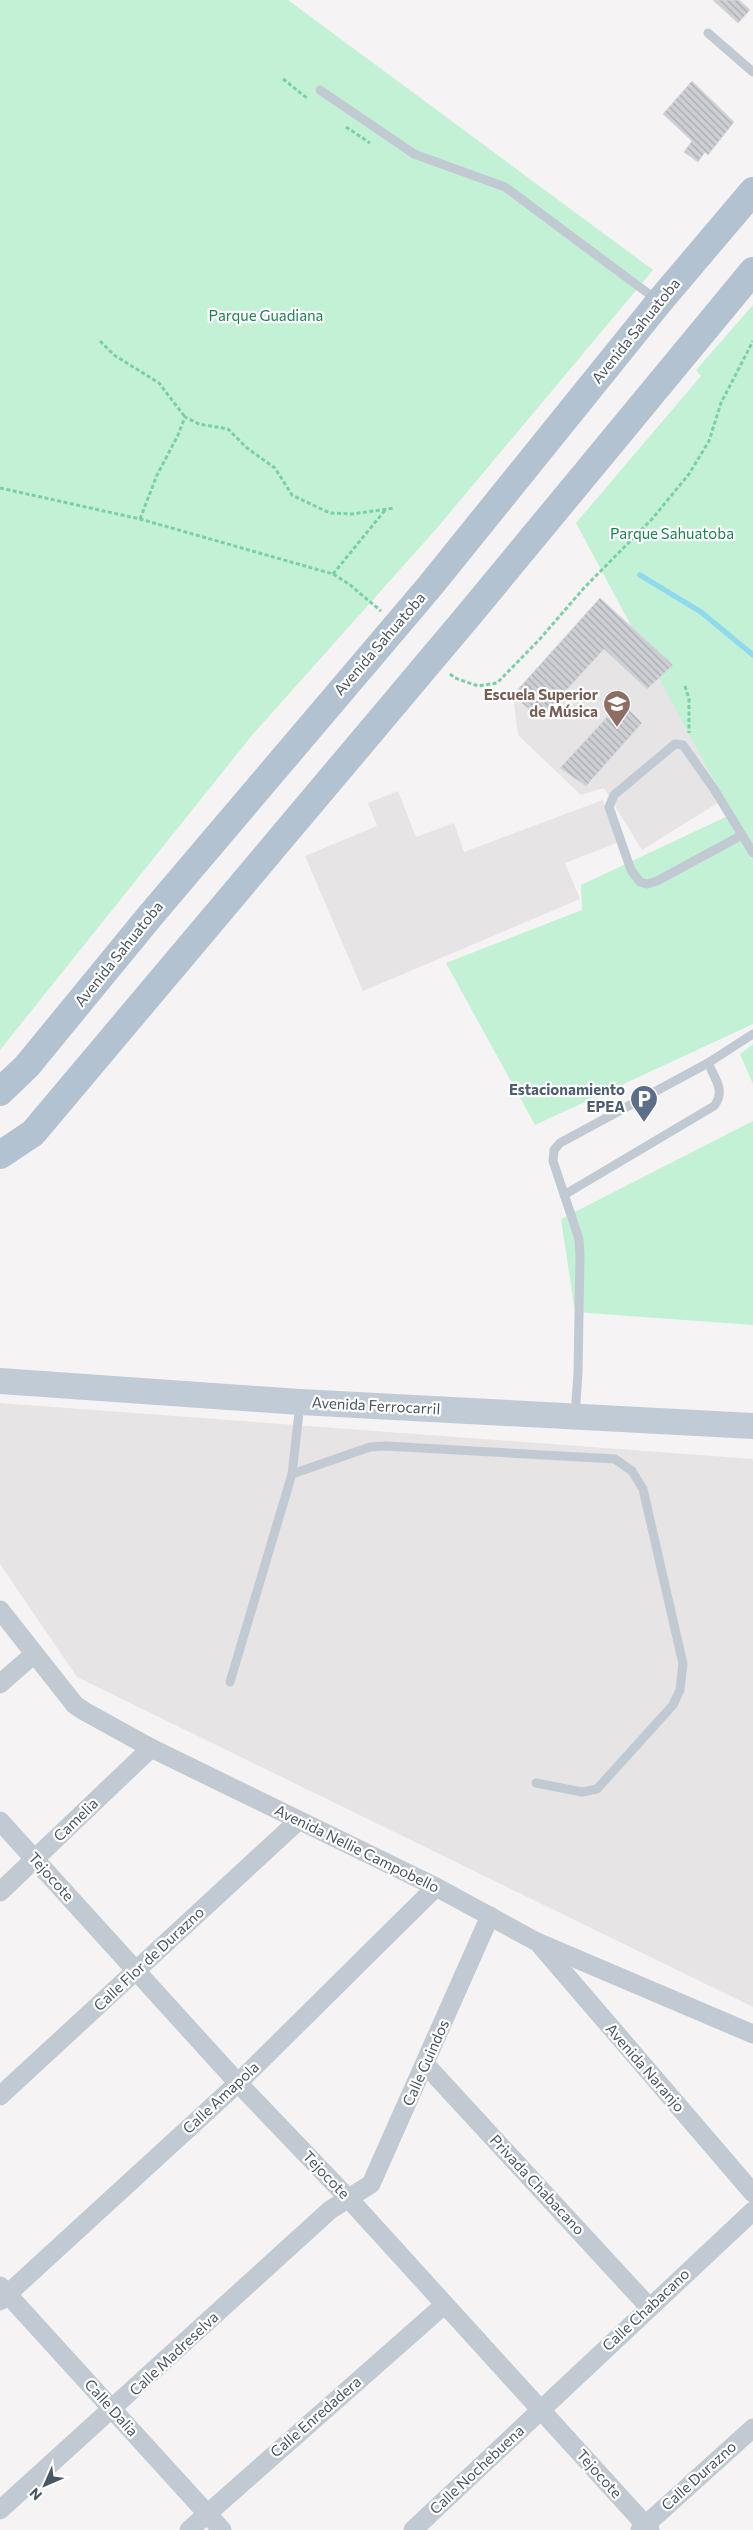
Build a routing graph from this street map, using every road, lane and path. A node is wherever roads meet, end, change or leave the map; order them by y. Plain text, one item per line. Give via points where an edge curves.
1 (708, 33) dead end
2 (753, 72) edge
3 (320, 90) dead end
4 (753, 191) edge
5 (753, 271) edge
6 (659, 302) junction
7 (100, 341) dead end
8 (753, 341) edge
9 (185, 417) junction
10 (0, 488) edge
11 (387, 508) junction
12 (394, 508) dead end
13 (140, 519) junction
14 (333, 574) junction
15 (386, 615) dead end
16 (448, 672) dead end
17 (742, 835) junction
18 (753, 853) edge
19 (753, 1034) edge
20 (708, 1064) junction
21 (0, 1092) edge
22 (33, 1133) junction
23 (0, 1155) edge
24 (0, 1175) edge
25 (564, 1195) junction
26 (0, 1381) edge
27 (300, 1402) junction
28 (574, 1415) junction
29 (753, 1426) edge
30 (292, 1474) junction
31 (0, 1610) edge
32 (34, 1654) junction
33 (230, 1682) dead end
34 (0, 1684) edge
35 (151, 1748) junction
36 (536, 1782) dead end
37 (0, 1821) edge
38 (298, 1821) junction
39 (35, 1860) junction
40 (436, 1887) junction
41 (0, 1892) edge
42 (490, 1916) junction
43 (537, 1942) junction
44 (136, 1972) junction
45 (753, 2034) edge
46 (425, 2064) junction
47 (238, 2083) junction
48 (0, 2096) edge
49 (753, 2193) edge
50 (349, 2199) junction
51 (753, 2211) edge
52 (2, 2294) edge
53 (444, 2305) junction
54 (649, 2306) junction
55 (113, 2410) junction
56 (541, 2411) junction
57 (753, 2428) edge
58 (0, 2510) edge
59 (207, 2514) junction
60 (645, 2528) edge
61 (189, 2530) edge
62 (222, 2530) edge
63 (413, 2530) edge

1 - 2 lane
3 - 6 lane via 414,154 505,187
4 - 6 main road, Avenida Sahuatoba
5 - 22 main road
6 - 21 main road, Avenida Sahuatoba via 430,586 27,1066
7 - 9 path via 114,356 159,383
8 - 16 path via 720,403 709,441 688,474 652,519 497,683 478,686
9 - 11 path via 199,424 228,429 275,468 292,494 330,513 352,514
9 - 13 path
10 - 13 path
11 - 12 path
11 - 14 path
13 - 14 path
14 - 15 path
17 - 17 lane via 679,743 614,795 610,803 631,870 640,882 647,884
17 - 18 lane
19 - 20 lane
20 - 25 lane via 721,1091 714,1106
20 - 25 lane via 560,1143 554,1150 553,1161
22 - 23 main road
22 - 24 main road
25 - 28 lane via 579,1240 580,1257
26 - 27 street, Avenida Ferrocarril
27 - 28 street, Avenida Ferrocarril
27 - 30 lane
28 - 29 street, Avenida Ferrocarril
30 - 33 lane
30 - 36 lane via 370,1447 386,1446 616,1459 632,1471 643,1489 683,1664 680,1690 666,1714 597,1789 582,1792
31 - 32 street, Avenida Nellie Campobello
32 - 34 street
32 - 35 street, Avenida Nellie Campobello via 76,1705
35 - 38 street, Avenida Nellie Campobello
35 - 39 street, Camelia
37 - 39 street, Tejocote
38 - 40 street, Avenida Nellie Campobello
38 - 44 street, Calle Flor de Durazno
39 - 41 street, Camelia
39 - 44 street, Tejocote
40 - 42 street, Avenida Nellie Campobello
40 - 47 street, Calle Amapola
42 - 43 street, Avenida Nellie Campobello
42 - 46 street, Calle Guindos
43 - 45 street, Avenida Nellie Campobello
43 - 49 street, Avenida Naranjo
44 - 47 street, Tejocote
44 - 48 street, Calle Flor de Durazno
46 - 50 street, Calle Guindos via 371,2184
46 - 54 street, Privada Chabacano
47 - 50 street, Tejocote
47 - 52 street, Calle Amapola
50 - 53 street, Tejocote
50 - 55 street, Calle Madreselva via 330,2210
51 - 54 street, Calle Chabacano
52 - 55 street, Calle Dalia
53 - 56 street, Tejocote
53 - 59 street, Calle Enredadera
54 - 56 street, Calle Chabacano
55 - 58 street, Calle Madreselva
55 - 59 street, Calle Dalia
56 - 60 street, Tejocote
56 - 63 street, Calle Nochebuena
57 - 60 street, Calle Durazno
59 - 61 street, Calle Enredadera
59 - 62 street, Calle Dalia

